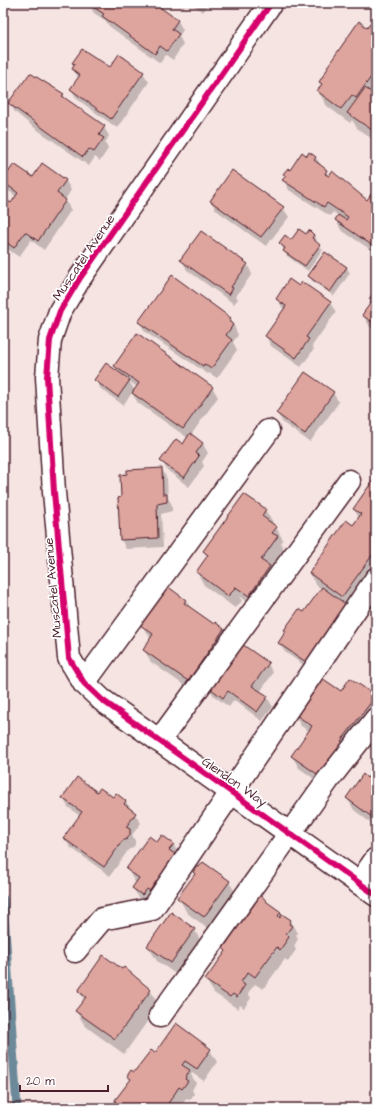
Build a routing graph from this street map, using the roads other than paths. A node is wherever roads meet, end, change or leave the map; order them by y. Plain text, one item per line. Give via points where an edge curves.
1 (271, 3) edge
2 (268, 431) dead end
3 (349, 481) dead end
4 (376, 579) edge
5 (84, 683) junction
6 (376, 719) edge
7 (159, 741) junction
8 (232, 792) junction
9 (290, 834) junction
10 (376, 859) edge
11 (368, 889) edge
12 (74, 952) dead end
13 (160, 1016) dead end

1 - 5 street, Muscatel Avenue via 80,278 60,311 50,340 48,385 66,633 69,658
2 - 5 street
3 - 7 street
4 - 8 street
5 - 7 street, Glendon Way via 102,700
6 - 9 street
7 - 8 street, Glendon Way
8 - 9 street, Glendon Way
8 - 12 street via 152,909 102,919
9 - 11 street, Glendon Way
9 - 13 street
10 - 11 street

